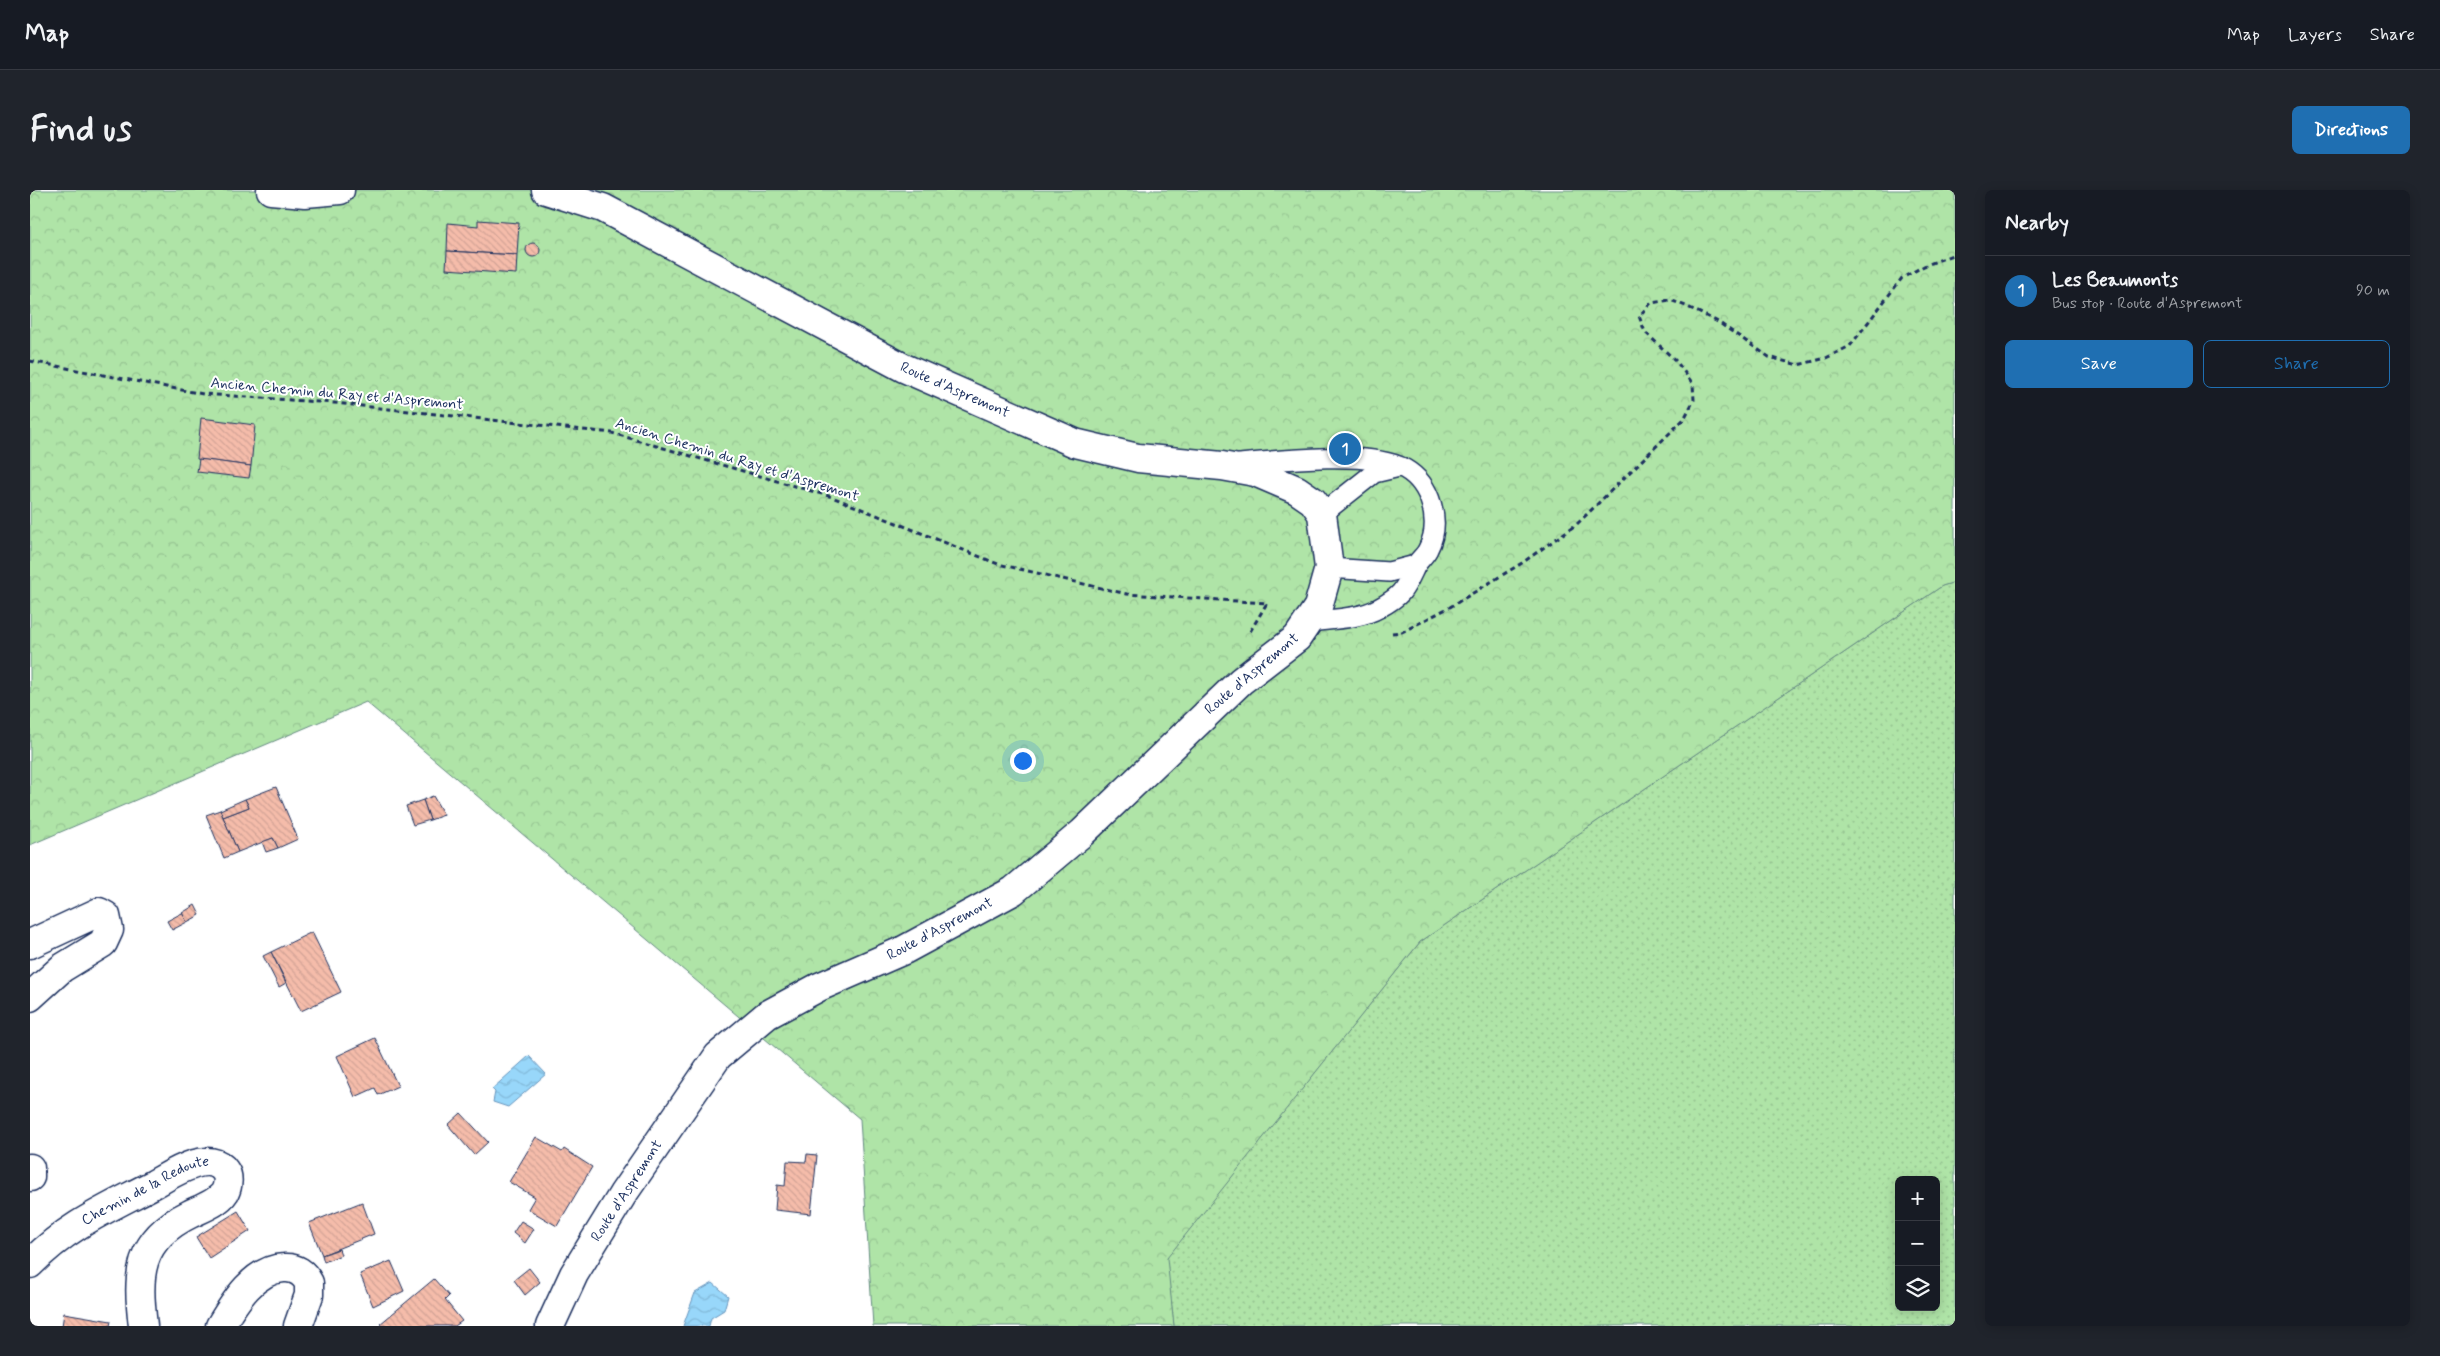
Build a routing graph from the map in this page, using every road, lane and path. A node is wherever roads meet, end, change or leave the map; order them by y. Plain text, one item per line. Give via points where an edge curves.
1 (272, 190) edge
2 (340, 190) edge
3 (546, 190) edge
4 (1955, 254) edge
5 (30, 361) edge
6 (1222, 466) junction
7 (1404, 468) junction
8 (1322, 514) junction
9 (1416, 565) junction
10 (1329, 568) junction
11 (1309, 622) junction
12 (1383, 635) dead end
13 (1247, 636) dead end
14 (30, 944) edge
15 (30, 997) edge
16 (30, 1168) edge
17 (30, 1177) edge
18 (30, 1264) edge
19 (143, 1326) edge
20 (220, 1326) edge
21 (298, 1326) edge
22 (550, 1326) edge

1 - 2 street via 306,193
3 - 6 street, Route d'Aspremont via 603,208 904,368 1075,443 1138,458
4 - 12 path via 1902,278 1850,346 1826,358 1798,365 1769,357 1718,322 1686,306 1670,300 1651,303 1639,316 1645,332 1676,361 1693,384 1694,400 1684,419 1577,524 1522,563 1450,607 1402,632
5 - 13 path, Ancien Chemin du Ray et d'Aspremont via 203,394 334,403 612,433 832,497 998,564 1127,594 1267,603
6 - 7 lane via 1320,458 1370,461
6 - 8 street, Route d'Aspremont via 1255,472 1297,490 1313,501
7 - 8 lane via 1388,468 1374,473
7 - 9 lane via 1424,487 1433,510 1433,536 1429,548
8 - 10 street, Route d'Aspremont
9 - 10 lane via 1389,572
9 - 11 lane via 1410,583 1377,610
10 - 11 street, Route d'Aspremont via 1318,607
11 - 22 street, Route d'Aspremont via 1297,638 1241,682 1082,833 1013,891 904,950 819,987 767,1015 718,1056 618,1202 574,1274
14 - 15 street via 99,912 106,916 109,930 103,942 62,968
16 - 17 street
18 - 19 street, Chemin de la Redoute via 65,1232 108,1206 186,1167 208,1161 219,1164 227,1172 224,1192 157,1237 146,1254 139,1279
20 - 21 street via 233,1305 257,1278 275,1269 289,1268 301,1272 310,1283

